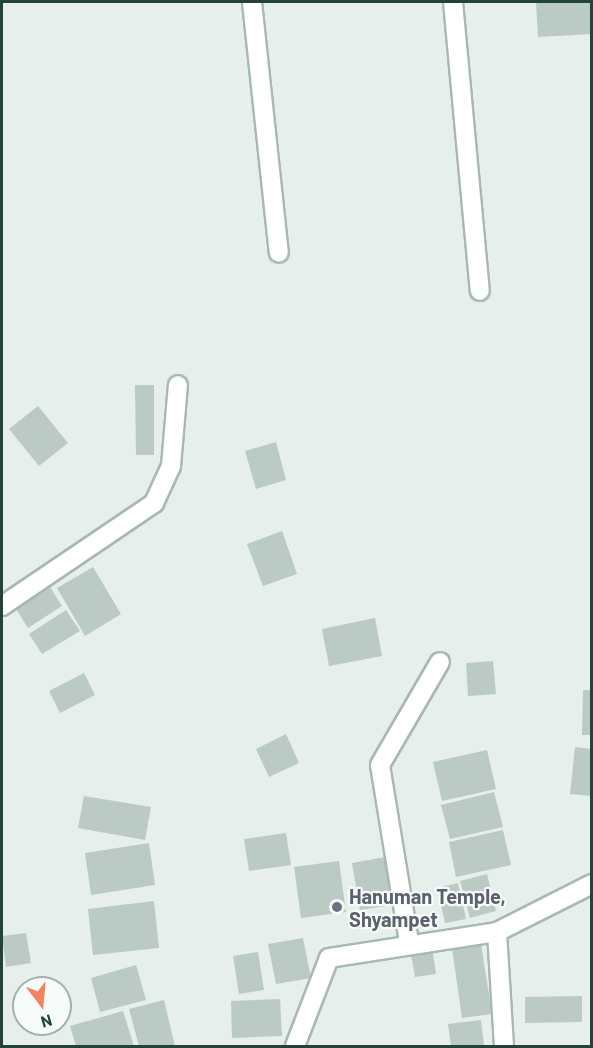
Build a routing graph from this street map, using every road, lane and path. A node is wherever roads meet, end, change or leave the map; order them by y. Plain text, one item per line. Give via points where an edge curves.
1 (252, 2) edge
2 (453, 2) edge
3 (279, 253) dead end
4 (480, 291) dead end
5 (178, 385) dead end
6 (2, 606) edge
7 (440, 663) dead end
8 (591, 884) edge
9 (497, 932) junction
10 (409, 942) junction
11 (295, 1047) edge
12 (504, 1047) edge

1 - 3 street
2 - 4 street
5 - 6 street via 171,466 154,503
7 - 10 street via 380,765
8 - 9 street
9 - 10 street
9 - 12 street
10 - 11 street via 329,958

